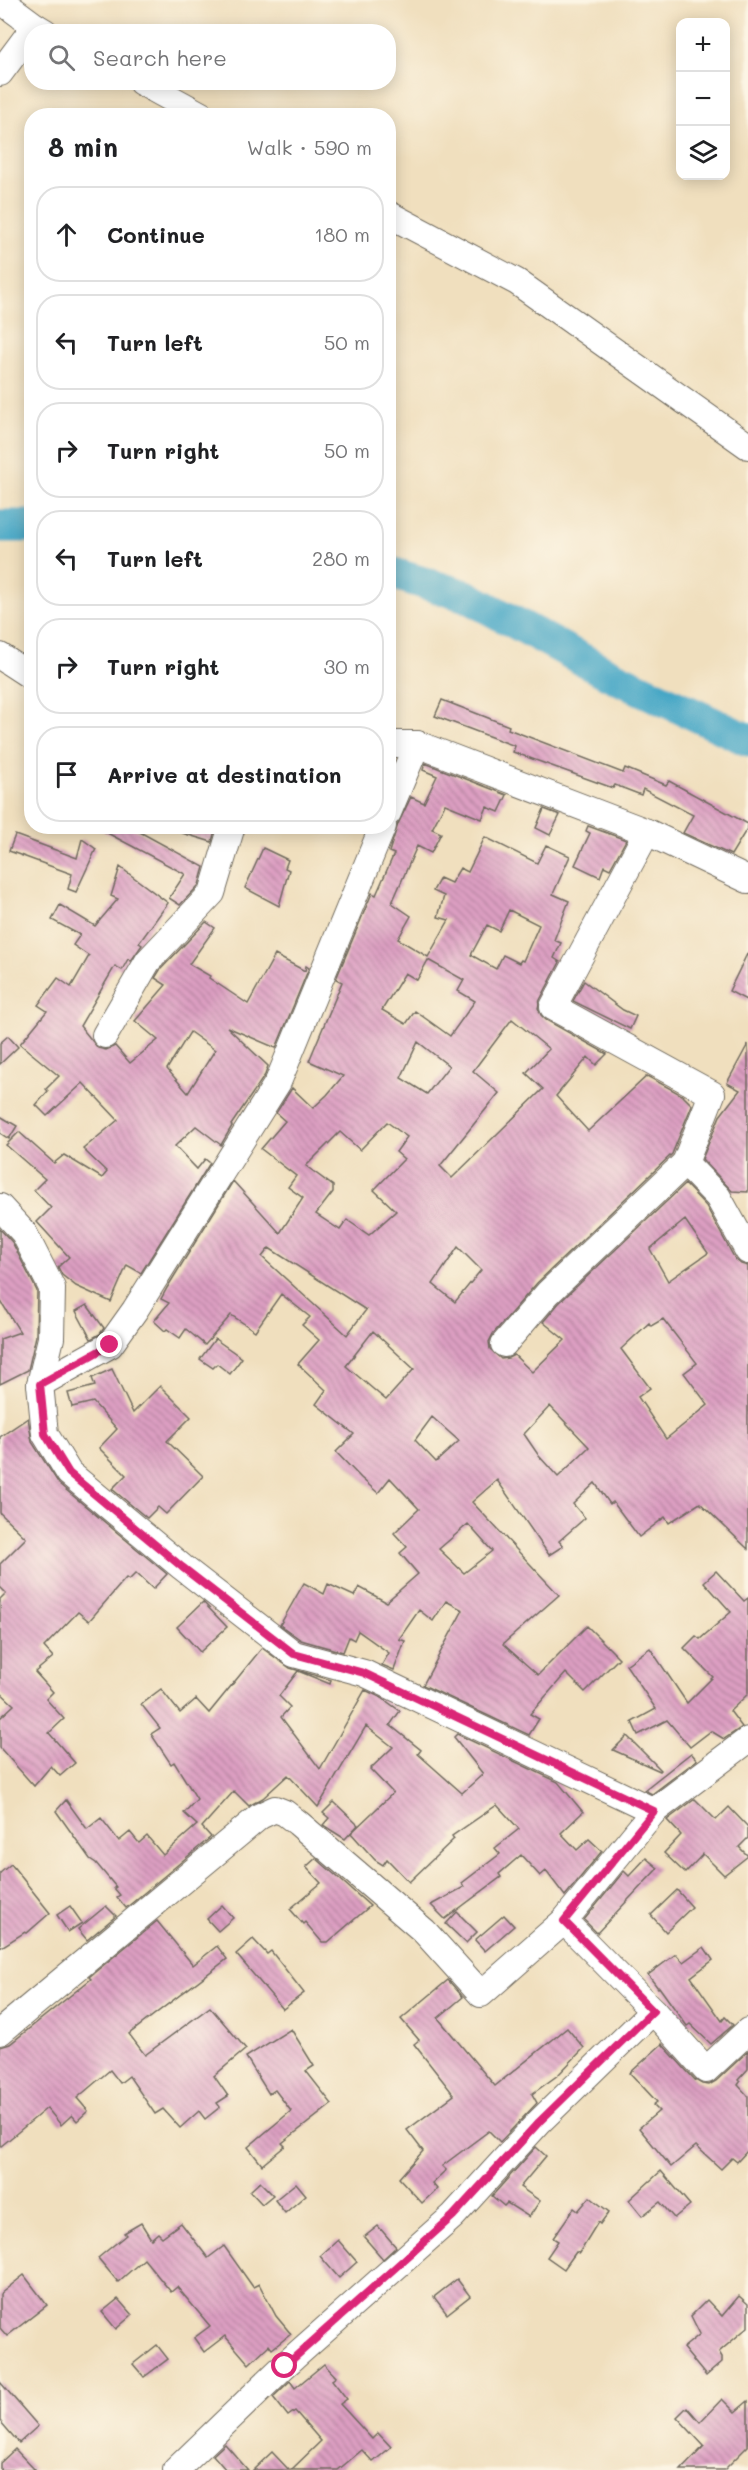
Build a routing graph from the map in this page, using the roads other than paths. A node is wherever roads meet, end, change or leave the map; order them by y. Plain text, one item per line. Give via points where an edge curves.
1 (0, 0) edge
2 (33, 24) edge
3 (24, 47) edge
4 (0, 73) edge
5 (156, 90) edge
6 (188, 108) edge
7 (396, 218) edge
8 (748, 446) edge
9 (0, 656) edge
10 (24, 672) edge
11 (396, 744) edge
12 (417, 744) junction
13 (396, 794) edge
14 (647, 832) junction
15 (230, 834) edge
16 (380, 834) edge
17 (748, 880) edge
18 (105, 1035) dead end
19 (685, 1162) junction
20 (0, 1207) edge
21 (748, 1251) edge
22 (504, 1344) dead end
23 (40, 1384) junction
24 (748, 1740) edge
25 (654, 1811) junction
26 (564, 1921) junction
27 (653, 2011) junction
28 (748, 2031) edge
29 (0, 2032) edge
30 (176, 2470) edge

1 - 2 street
3 - 4 street
5 - 6 street
7 - 8 street via 517,282
9 - 10 street
11 - 12 street
12 - 13 street
12 - 14 street
14 - 17 street
14 - 19 street via 553,1006 712,1094
15 - 18 street via 212,893 148,961
16 - 23 street via 278,1082 110,1345
19 - 21 street via 718,1197
19 - 22 street via 548,1293
20 - 23 street via 24,1233 52,1288 51,1338
23 - 25 street via 45,1434 69,1473 294,1654 364,1673
24 - 25 street
25 - 26 street
26 - 27 street
26 - 29 street via 481,1994 424,1931 298,1823 275,1809 260,1816
27 - 28 street via 706,2070
27 - 30 street via 539,2122 453,2216

